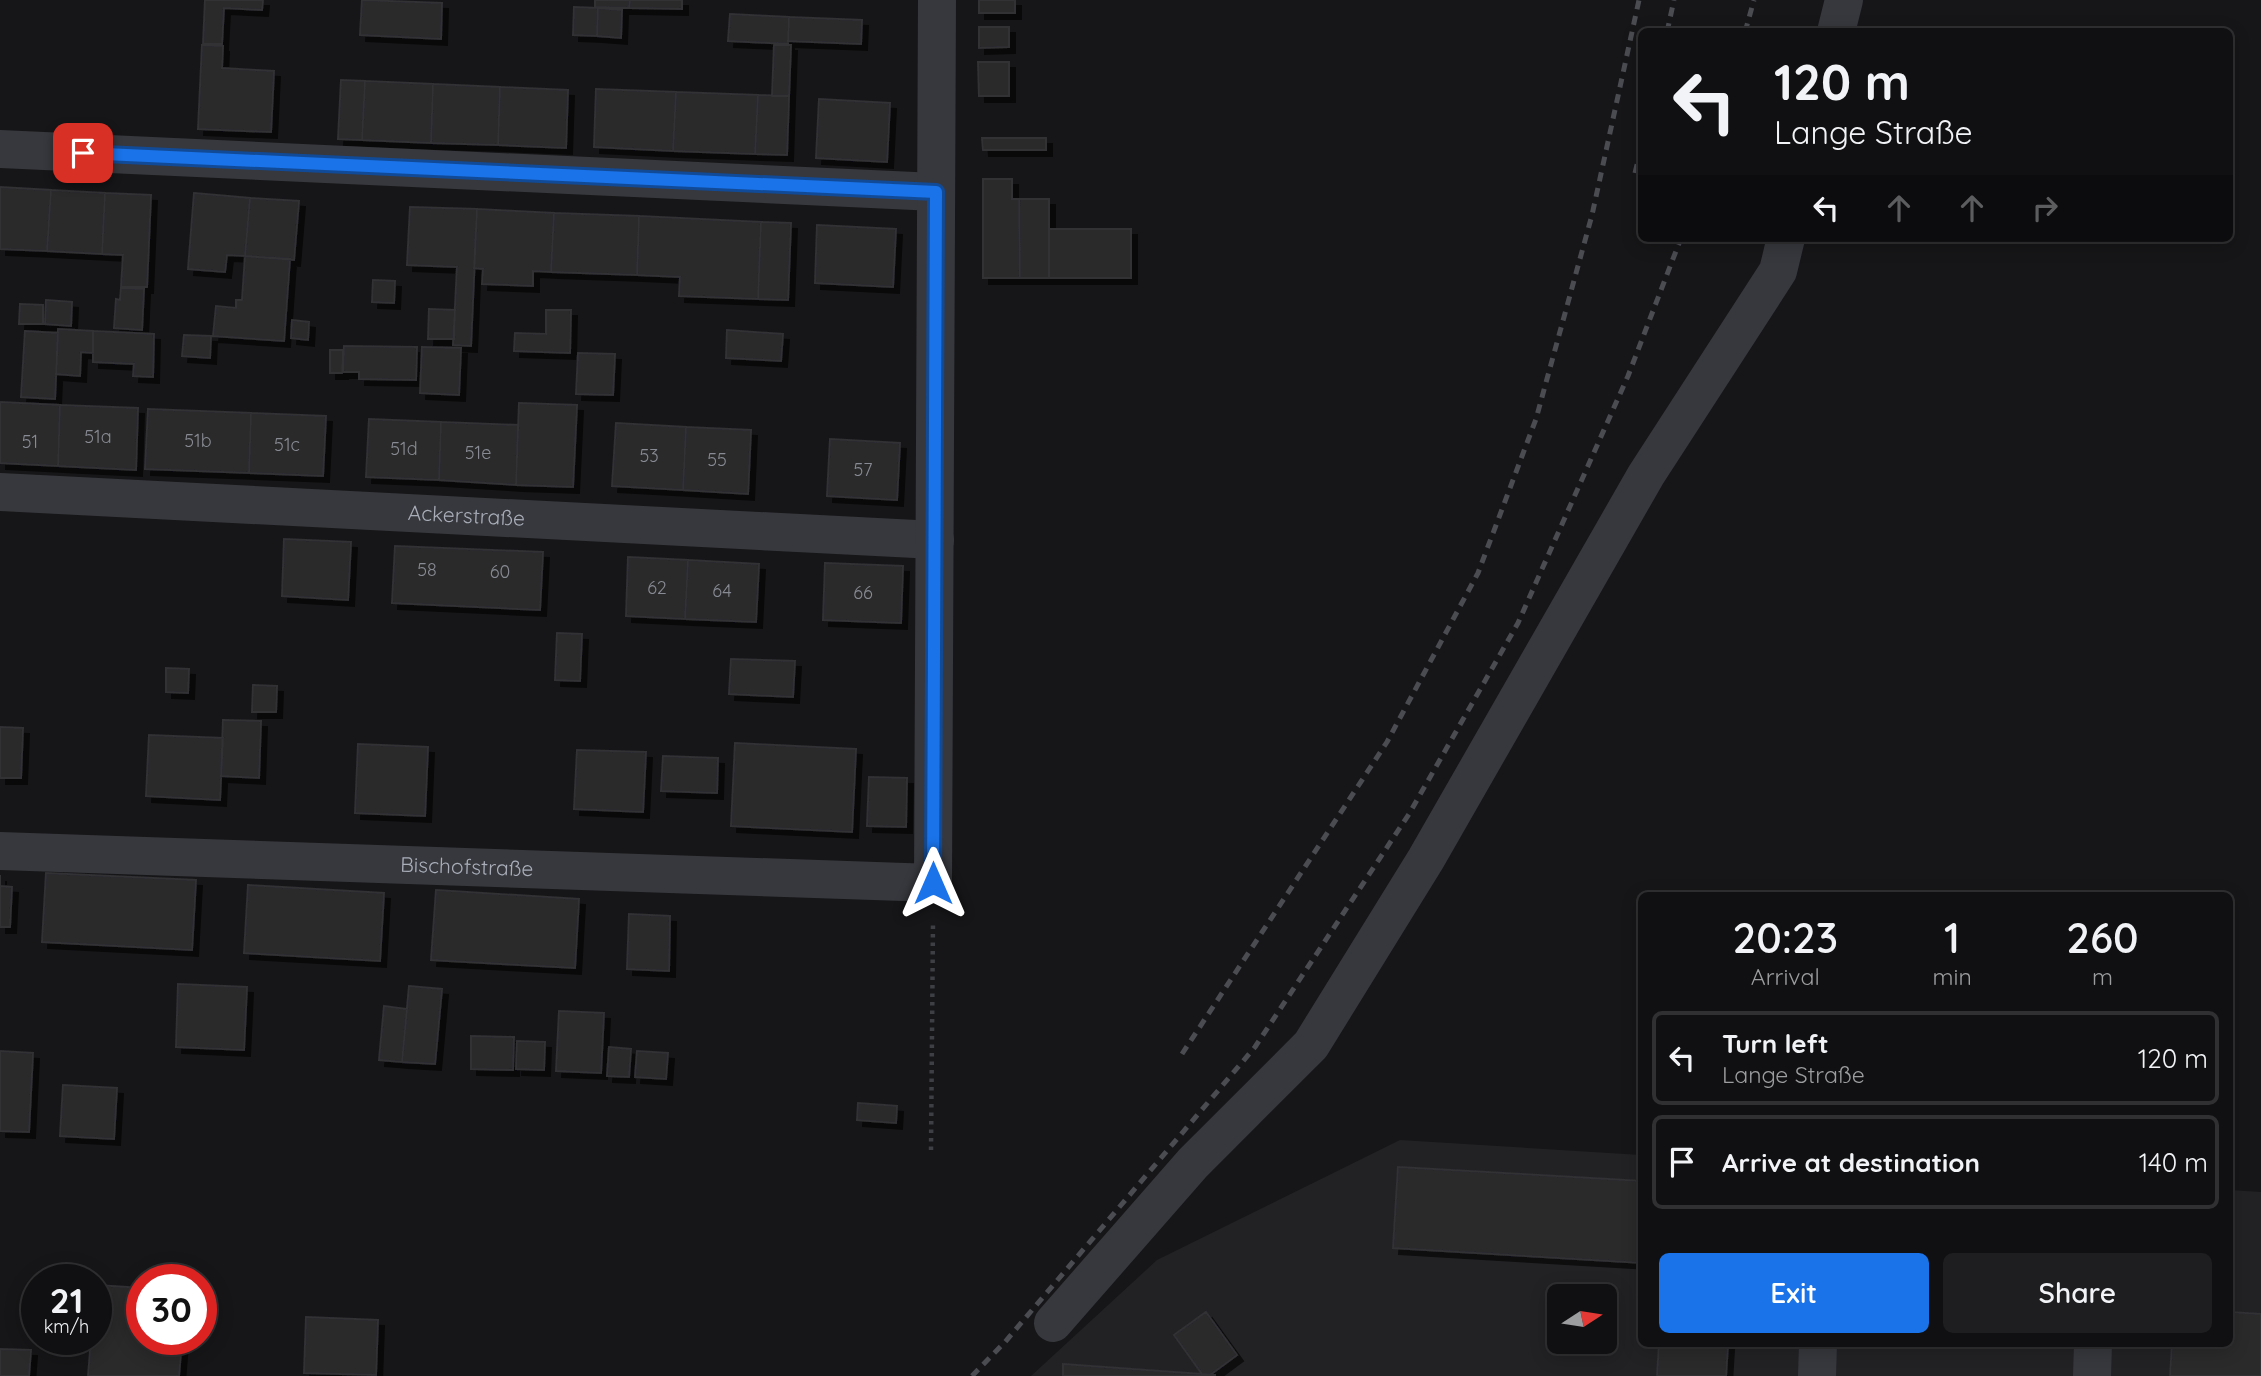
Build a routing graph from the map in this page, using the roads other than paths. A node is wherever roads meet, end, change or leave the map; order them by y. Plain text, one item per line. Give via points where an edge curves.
1 (937, 0) edge
2 (1844, 0) edge
3 (1837, 28) edge
4 (0, 149) edge
5 (936, 192) junction
6 (1785, 242) edge
7 (0, 492) edge
8 (935, 540) junction
9 (0, 851) edge
10 (1053, 1323) dead end
11 (1818, 1347) edge
12 (2093, 1347) edge
13 (1817, 1376) edge
14 (2092, 1376) edge

1 - 5 street
2 - 3 street
4 - 5 street
5 - 8 street
6 - 10 street via 1778,271 1646,475 1426,859 1311,1045 1193,1163
7 - 8 street, Ackerstraße
8 - 9 street, Bischofstraße via 933,883
11 - 13 street
12 - 14 street

